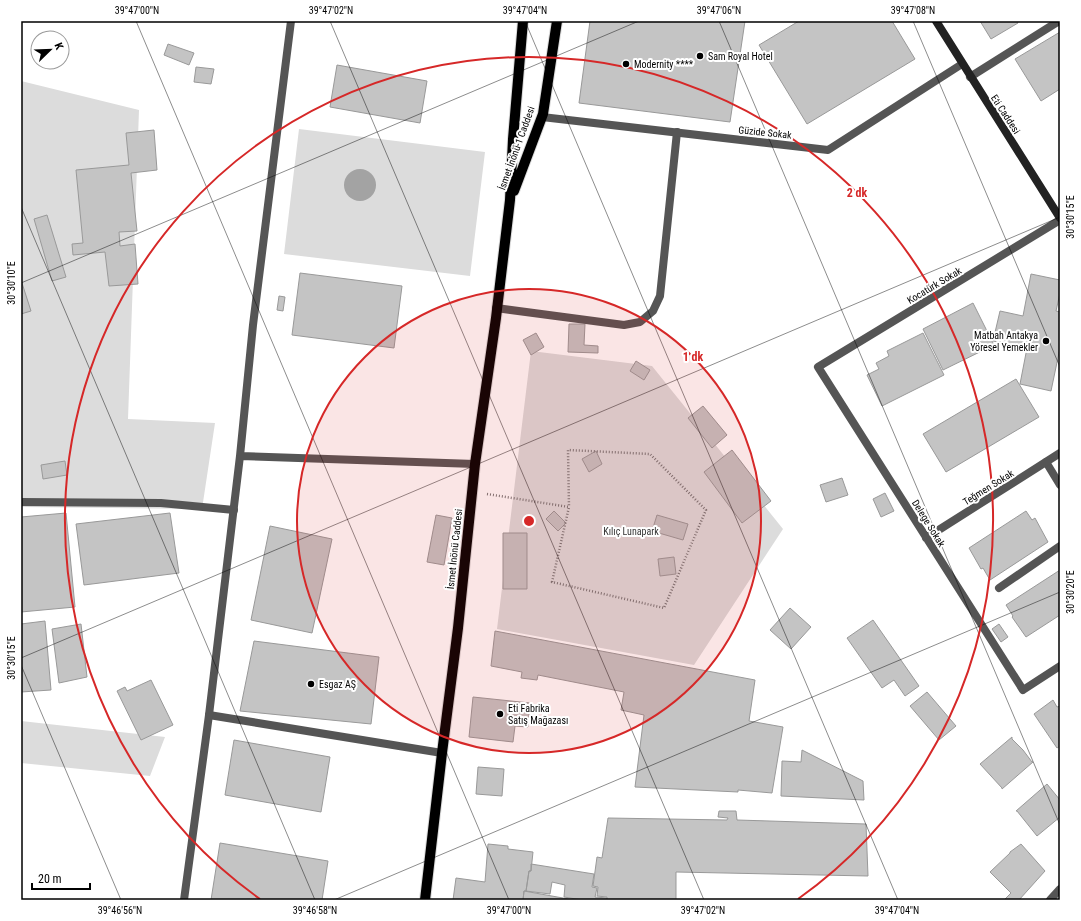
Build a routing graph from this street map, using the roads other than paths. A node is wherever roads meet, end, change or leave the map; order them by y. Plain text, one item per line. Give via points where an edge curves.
1 (291, 21) edge
2 (523, 21) edge
3 (557, 21) edge
4 (936, 21) edge
5 (1059, 21) edge
6 (1046, 25) edge
7 (962, 64) junction
8 (970, 77) junction
9 (542, 117) junction
10 (677, 132) junction
11 (510, 200) junction
12 (1060, 219) edge
13 (496, 308) junction
14 (818, 367) joint
15 (1060, 453) edge
16 (240, 456) junction
17 (1046, 462) junction
18 (475, 464) junction
19 (1060, 485) edge
20 (21, 502) edge
21 (234, 510) junction
22 (926, 538) junction
23 (1060, 546) edge
24 (999, 588) dead end
25 (1060, 666) edge
26 (209, 715) junction
27 (442, 753) junction
28 (1060, 889) edge
29 (184, 900) edge
30 (426, 900) edge
31 (1050, 900) edge

1 - 16 street via 253,325
2 - 11 main road, İsmet İnönü-1 Caddesi
3 - 9 main road, İsmet İnönü-1 Caddesi
4 - 7 main road, Eti Caddesi
5 - 6 street
6 - 8 street
7 - 8 main road, Eti Caddesi
7 - 10 street, Güzide Sokak via 828,150
8 - 12 main road, Eti Caddesi
9 - 10 street, Güzide Sokak
9 - 11 main road, İsmet İnönü-1 Caddesi
10 - 13 street via 660,296 652,311 640,322 624,325
11 - 13 main road, İsmet İnönü Caddesi
12 - 14 street, Kocatürk Sokak
13 - 18 main road, İsmet İnönü Caddesi
14 - 22 street, Delege Sokak
15 - 17 street, Teğmen Sokak
16 - 18 street
16 - 21 street
17 - 19 street
17 - 22 street, Teğmen Sokak
18 - 27 main road, İsmet İnönü Caddesi
20 - 21 street via 161,502
21 - 26 street
22 - 25 street, Delege Sokak via 1023,690
23 - 24 street
26 - 27 street
26 - 29 street
27 - 30 main road, İsmet İnönü Caddesi
28 - 31 street

